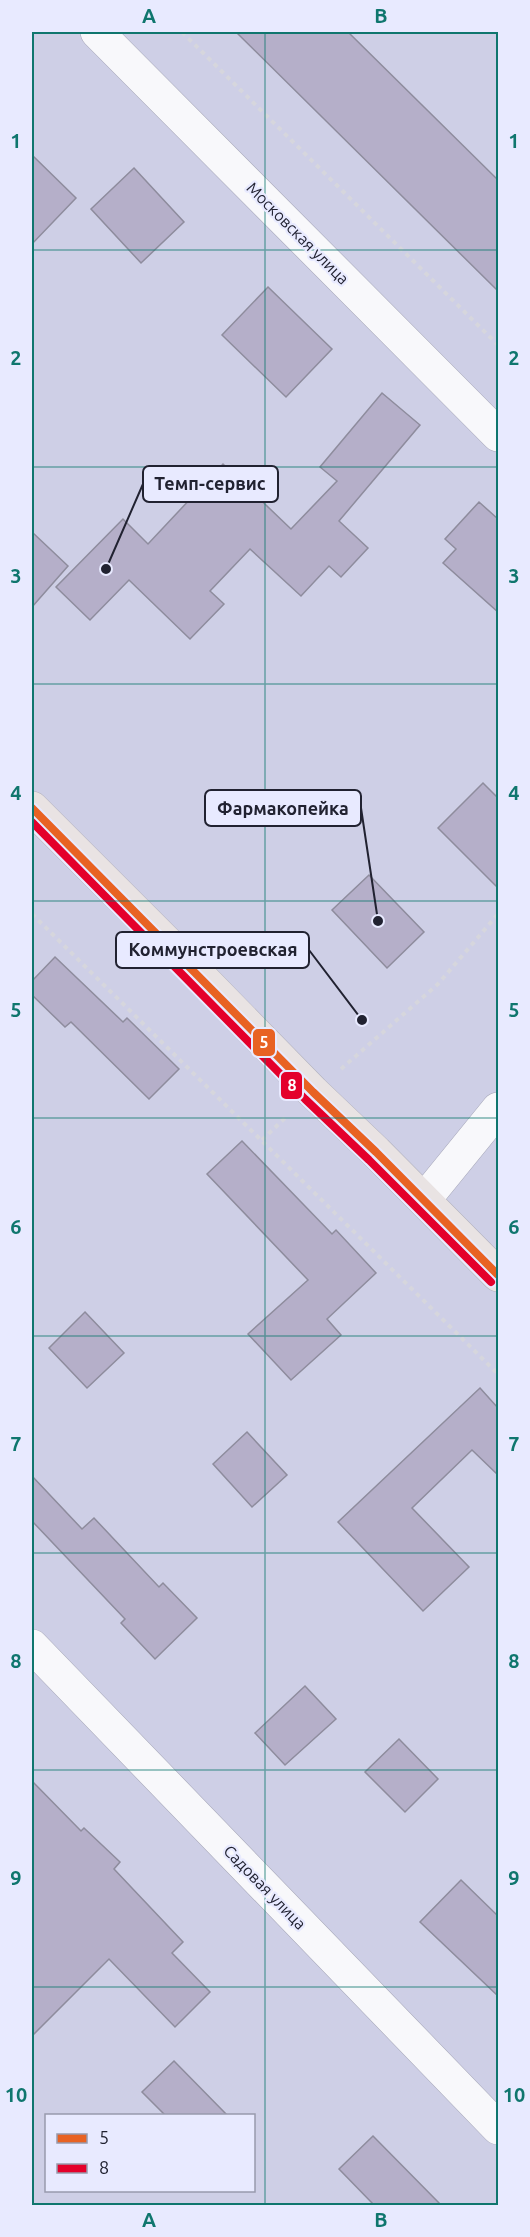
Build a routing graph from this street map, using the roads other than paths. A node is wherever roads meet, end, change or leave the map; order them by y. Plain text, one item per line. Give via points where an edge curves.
1 (97, 32) edge
2 (498, 435) edge
3 (32, 808) edge
4 (498, 1109) edge
5 (424, 1200) junction
6 (498, 1275) edge
7 (32, 1646) edge
8 (498, 2128) edge

1 - 2 street, Московская улица
3 - 5 main road
4 - 5 street
5 - 6 main road
7 - 8 street, Садовая улица

